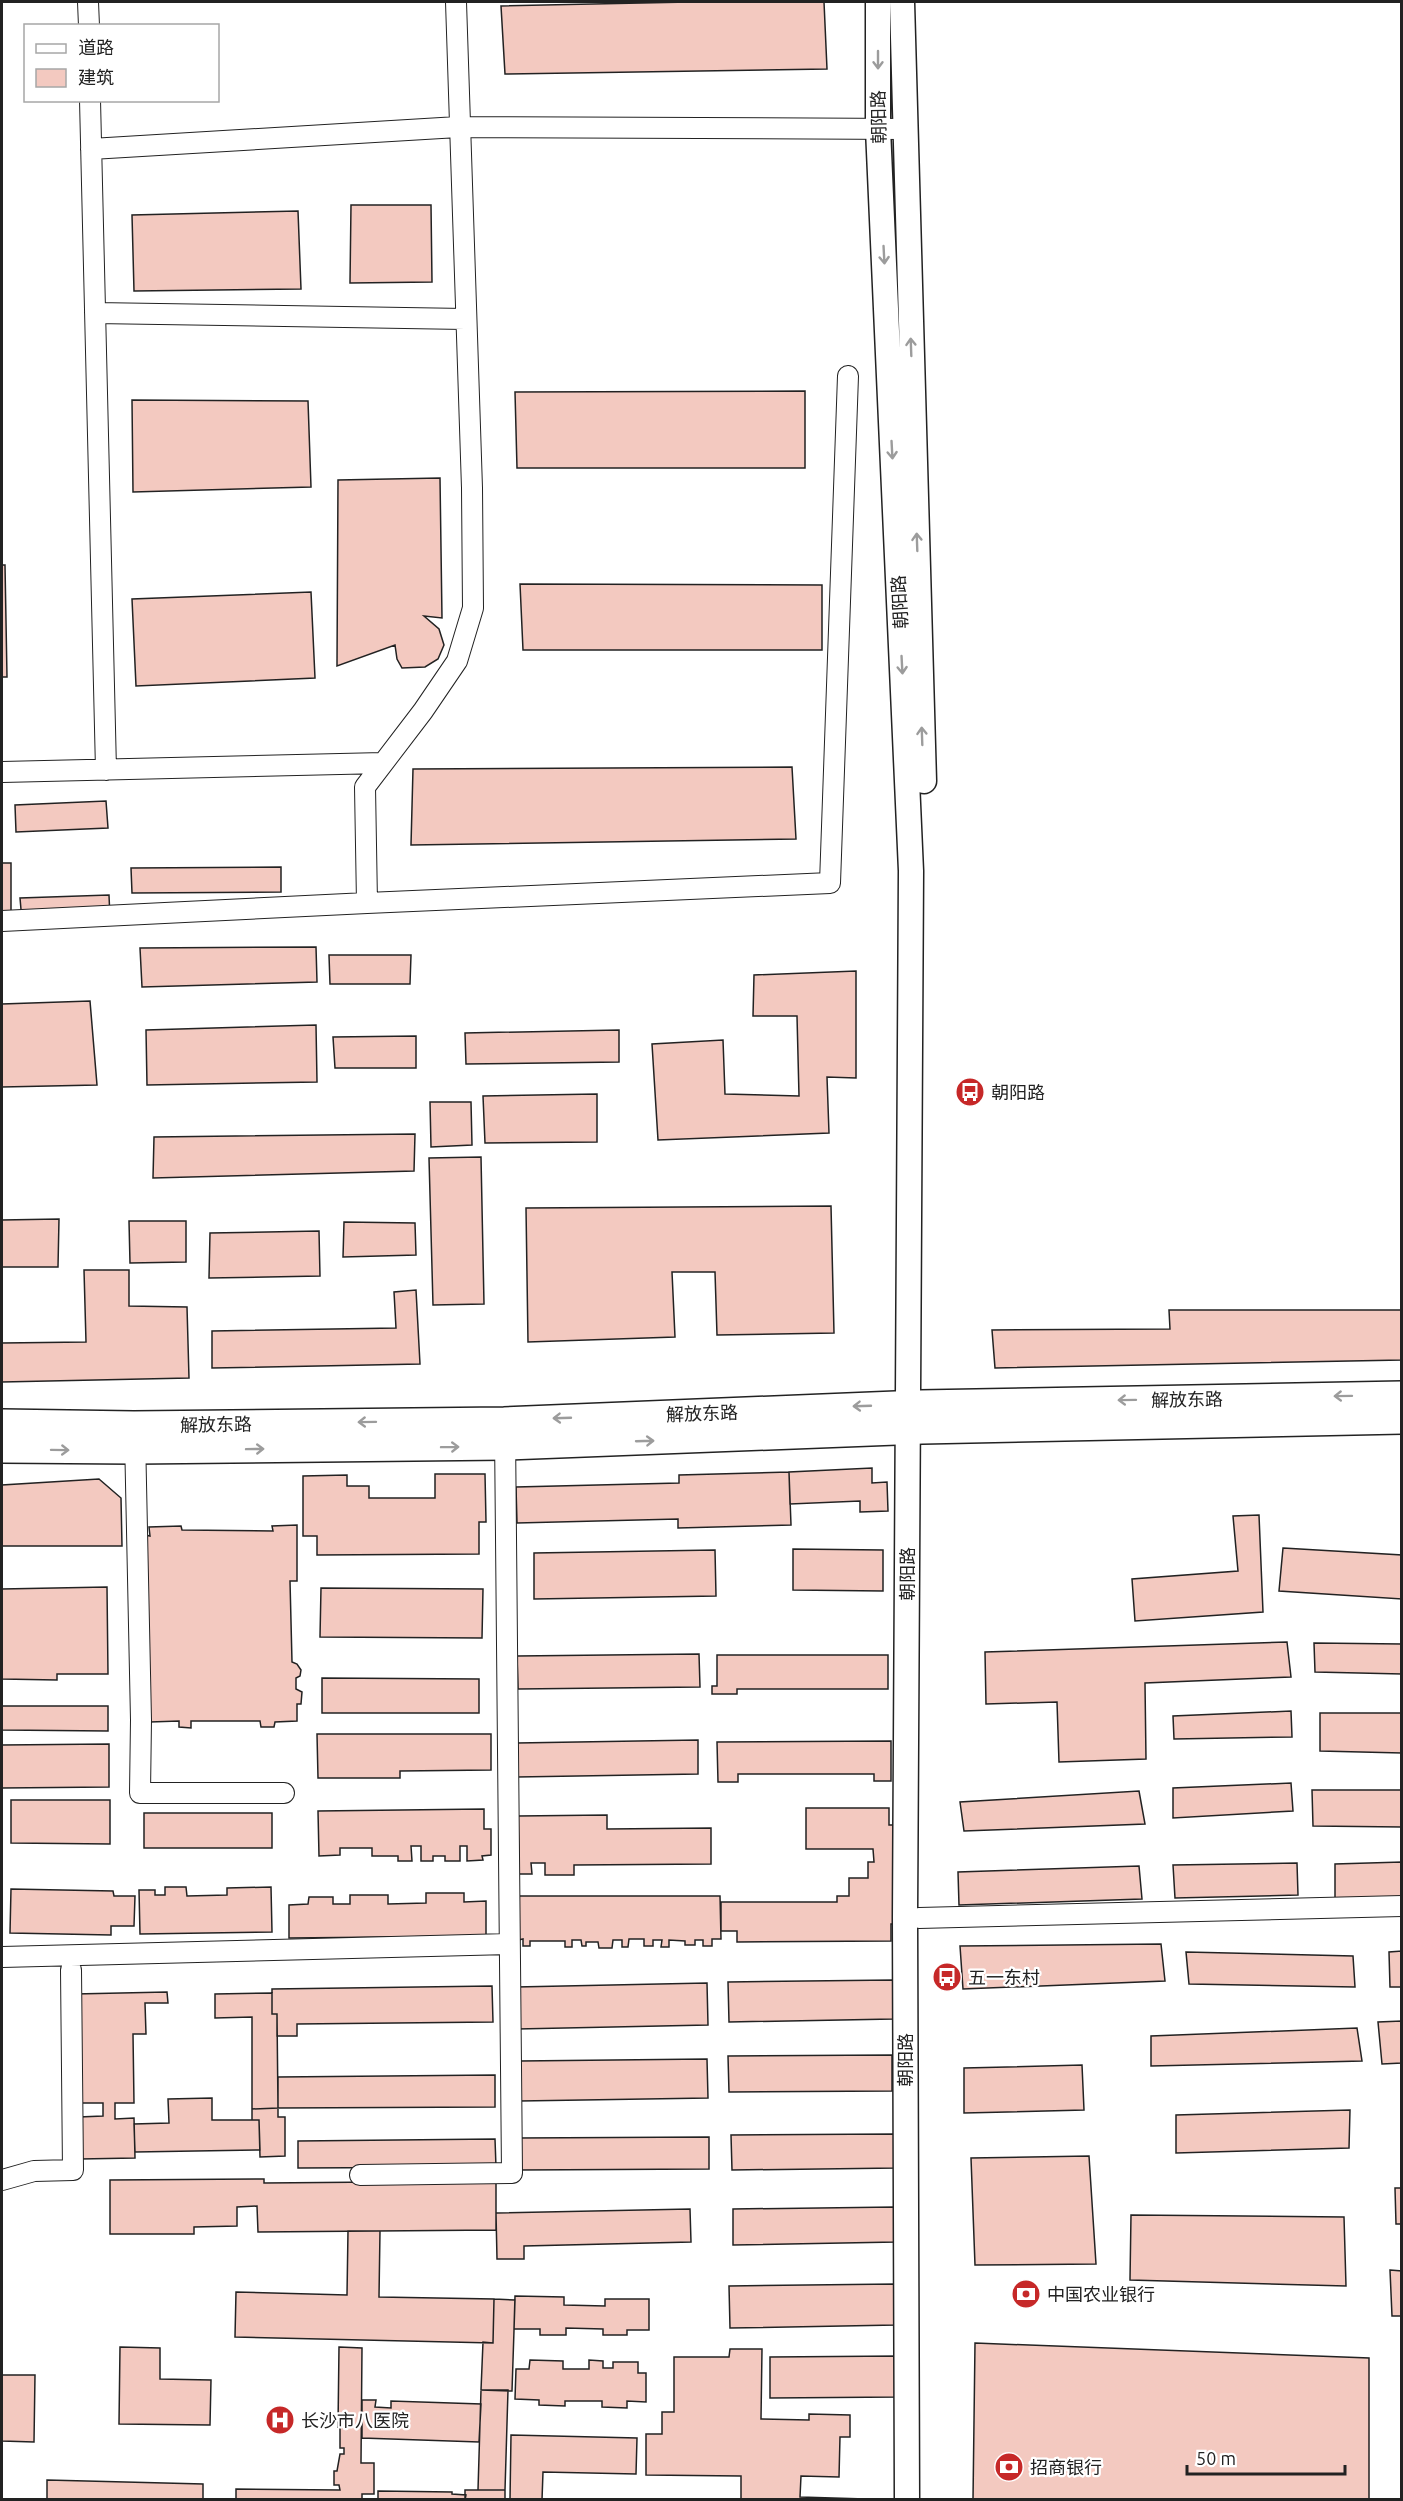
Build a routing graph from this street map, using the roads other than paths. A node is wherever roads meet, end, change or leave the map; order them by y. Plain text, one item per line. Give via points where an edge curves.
1 (88, 2) edge
2 (456, 2) edge
3 (878, 2) edge
4 (902, 2) edge
5 (89, 24) edge
6 (90, 102) edge
7 (458, 127) junction
8 (878, 129) junction
9 (905, 129) junction
10 (91, 149) junction
11 (95, 313) junction
12 (465, 319) junction
13 (848, 376) dead end
14 (382, 763) junction
15 (106, 770) junction
16 (2, 772) edge
17 (367, 903) junction
18 (2, 921) edge
19 (1401, 1395) edge
20 (915, 1417) junction
21 (1401, 1420) edge
22 (2, 1423) edge
23 (505, 1433) junction
24 (135, 1437) junction
25 (2, 1449) edge
26 (284, 1793) dead end
27 (1401, 1906) edge
28 (919, 1918) junction
29 (509, 1944) junction
30 (2, 1957) edge
31 (71, 1970) dead end
32 (360, 2175) dead end
33 (2, 2180) edge
34 (907, 2499) edge
35 (922, 2499) edge

1 - 5 street
2 - 7 street
3 -> 8 street, 朝阳路
4 - 9 street, 朝阳路
6 - 10 street
7 - 8 street
7 - 10 street
7 - 12 street
8 - 9 street
8 -> 20 street, 朝阳路 via 911,871
20 -> 9 street, 朝阳路 via 926,871
10 - 11 street
11 - 12 street
11 - 15 street
12 - 14 street via 473,608 457,661
13 - 17 street via 830,883
14 - 15 street
14 - 17 street via 365,787
15 - 16 street
17 - 18 street
19 -> 20 main road, 解放东路
20 - 21 main road, 解放东路
20 - 23 main road, 解放东路
20 - 28 street, 朝阳路
20 - 34 street, 朝阳路 via 905,1917
22 - 24 main road, 解放东路
23 - 24 main road, 解放东路
23 - 29 street
25 -> 24 main road, 解放东路
24 - 26 street via 140,1793
27 - 28 street
28 - 35 street, 朝阳路
29 - 30 street
29 - 32 street via 512,2173
31 - 33 street via 73,2170 34,2171

